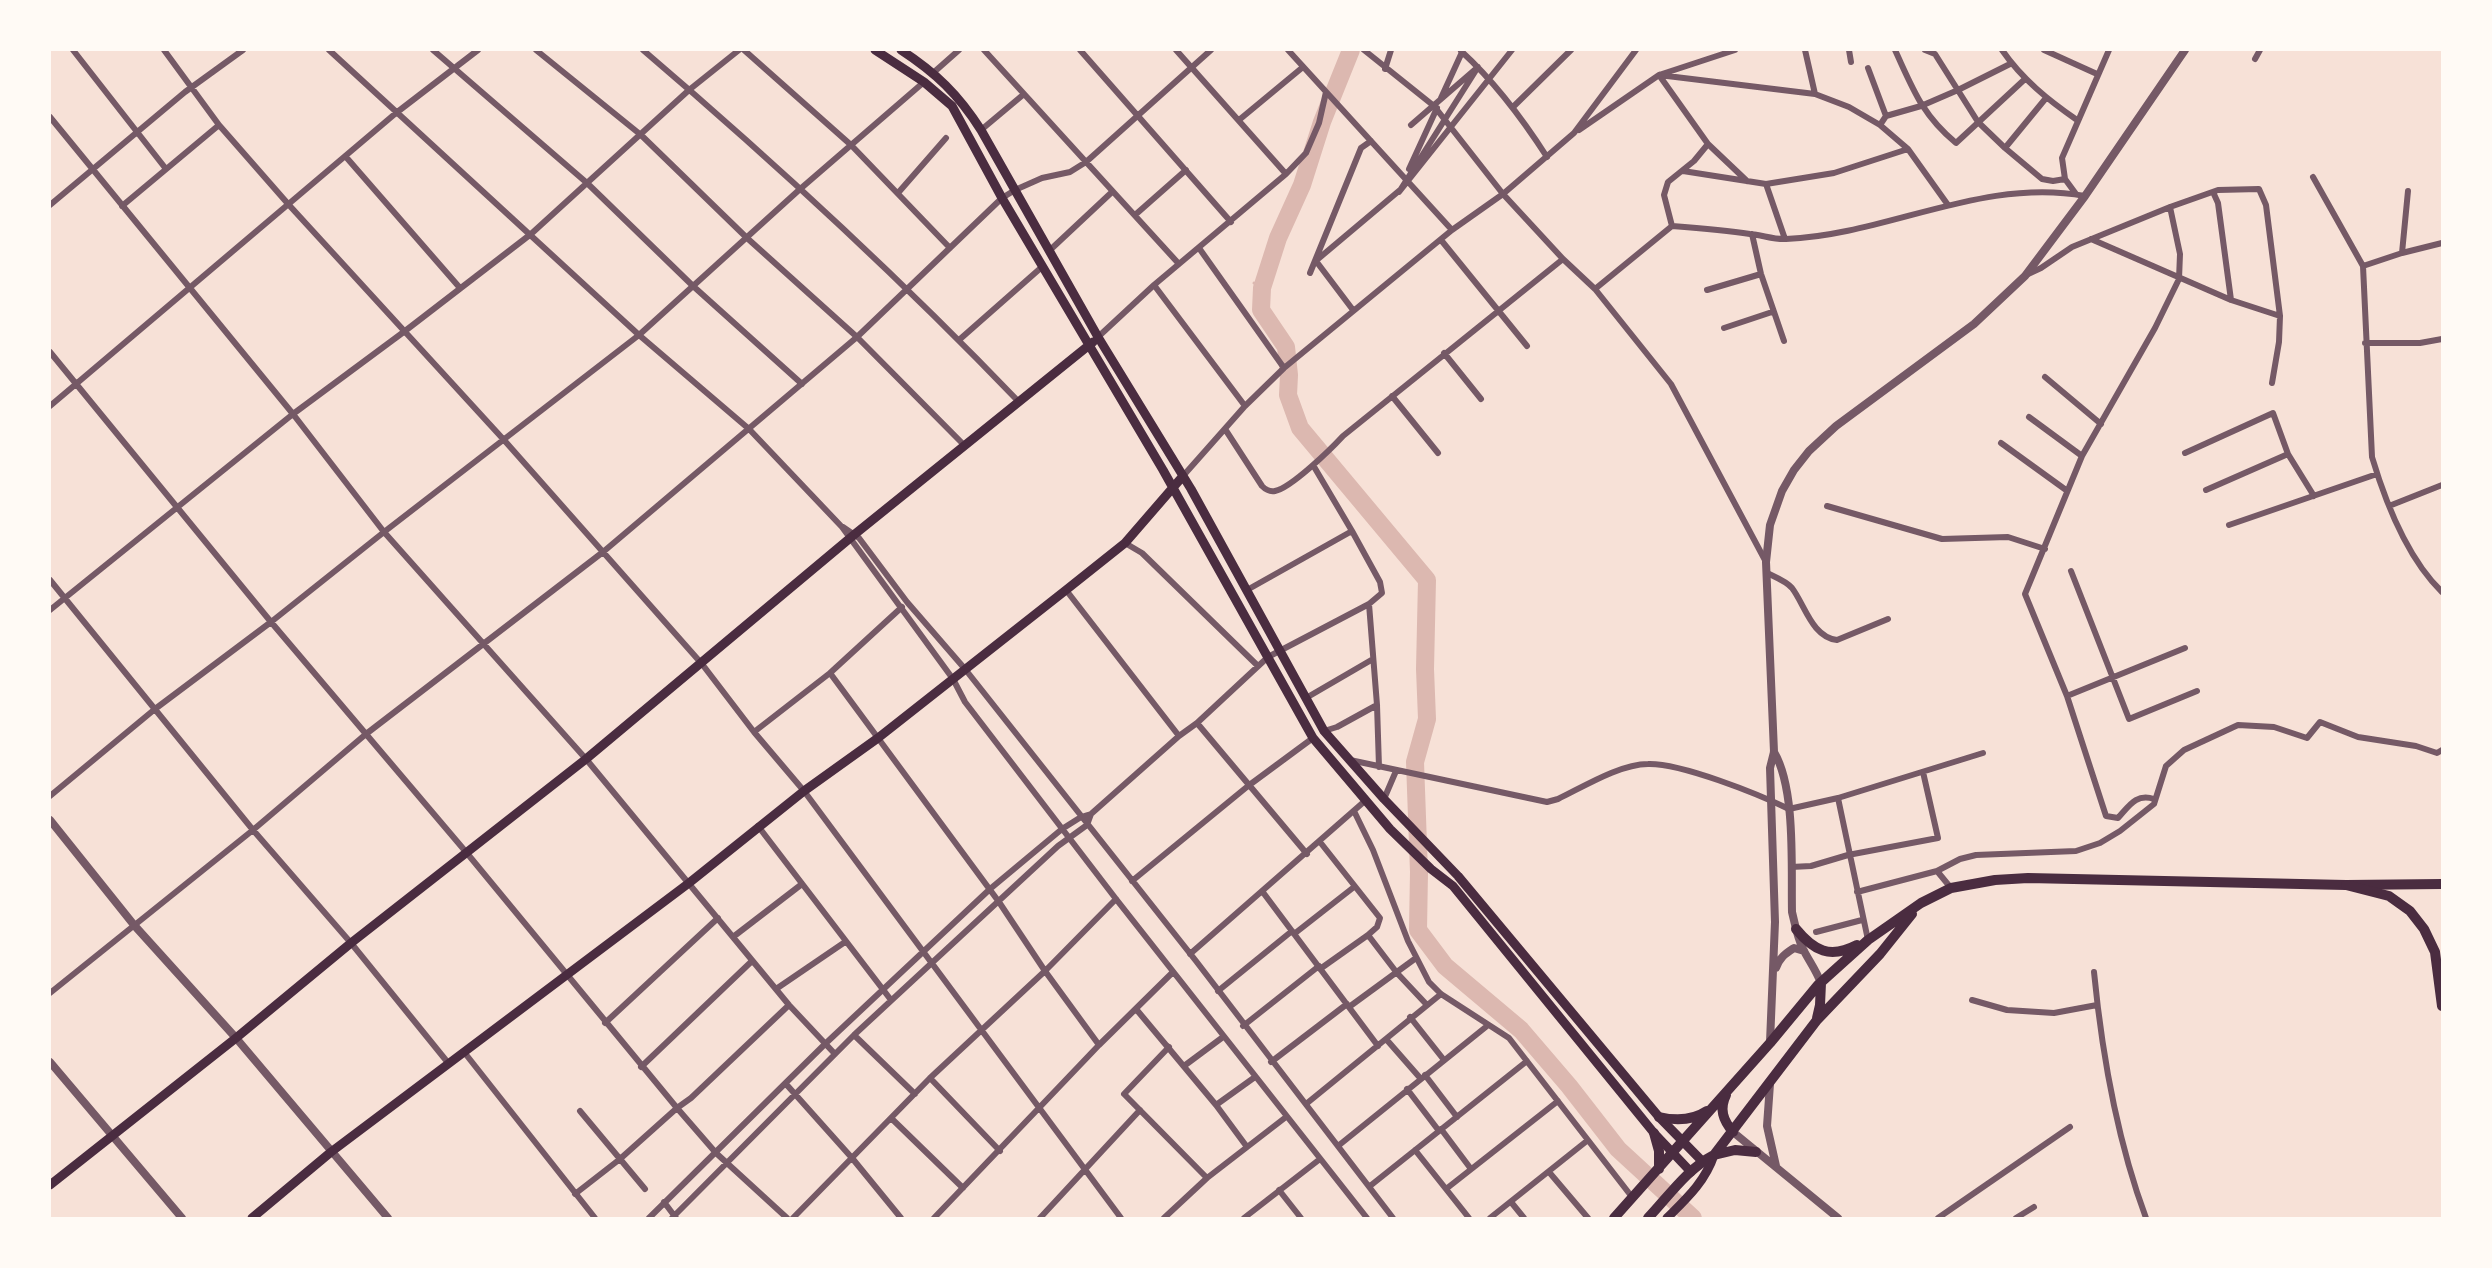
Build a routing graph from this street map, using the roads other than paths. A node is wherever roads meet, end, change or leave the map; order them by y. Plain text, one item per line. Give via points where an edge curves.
1 (73, 50) edge
2 (164, 50) edge
3 (243, 50) edge
4 (329, 50) edge
5 (433, 50) edge
6 (478, 50) edge
7 (536, 50) edge
8 (643, 50) edge
9 (739, 50) edge
10 (744, 50) edge
11 (875, 50) edge
12 (901, 50) edge
13 (959, 50) edge
14 (984, 50) edge
15 (1083, 50) edge
16 (1176, 50) edge
17 (1211, 50) edge
18 (1288, 50) edge
19 (1364, 50) edge
20 (1391, 50) edge
21 (1461, 50) edge
22 (1512, 50) edge
23 (1571, 50) edge
24 (1636, 50) edge
25 (1735, 50) edge
26 (1805, 50) edge
27 (1849, 50) edge
28 (1895, 50) edge
29 (1925, 50) edge
30 (2002, 50) edge
31 (2044, 50) edge
32 (2109, 50) edge
33 (2185, 50) edge
34 (2260, 50) edge
35 (2255, 59) dead end
36 (1851, 62) dead end
37 (2012, 63) junction
38 (1191, 67) junction
39 (1303, 67) junction
40 (1478, 67) junction
41 (1868, 68) dead end
42 (453, 69) junction
43 (1385, 69) junction
44 (933, 73) junction
45 (2097, 74) junction
46 (1659, 75) junction
47 (2025, 80) junction
48 (924, 82) junction
49 (190, 88) junction
50 (689, 90) junction
51 (1958, 90) junction
52 (1024, 94) junction
53 (1815, 94) junction
54 (1328, 95) junction
55 (2046, 98) junction
56 (1434, 106) junction
57 (1921, 106) junction
58 (1513, 107) junction
59 (396, 113) junction
60 (1137, 116) junction
61 (1886, 116) junction
62 (50, 117) edge
63 (1239, 120) junction
64 (2077, 120) junction
65 (1978, 122) junction
66 (219, 125) junction
67 (1411, 125) dead end
68 (1880, 125) junction
69 (981, 130) junction
70 (139, 132) junction
71 (1574, 134) junction
72 (641, 135) junction
73 (946, 138) dead end
74 (1371, 141) junction
75 (851, 144) junction
76 (1708, 144) junction
77 (1908, 148) junction
78 (2005, 148) junction
79 (346, 157) junction
80 (1546, 157) junction
81 (1086, 162) junction
82 (166, 169) junction
83 (93, 170) junction
84 (1186, 170) junction
85 (1683, 171) junction
86 (1286, 174) junction
87 (2313, 177) dead end
88 (2065, 179) junction
89 (1747, 181) junction
90 (587, 183) junction
91 (1409, 183) junction
92 (1766, 184) junction
93 (799, 190) junction
94 (1016, 190) junction
95 (2408, 191) dead end
96 (1112, 192) junction
97 (1399, 192) junction
98 (2213, 192) junction
99 (898, 193) junction
100 (1503, 194) junction
101 (2081, 195) junction
102 (1002, 198) junction
103 (50, 205) edge
104 (289, 205) junction
105 (1948, 205) junction
106 (122, 206) junction
107 (2170, 207) junction
108 (1134, 215) junction
109 (1231, 222) junction
110 (1672, 226) junction
111 (1452, 231) junction
112 (531, 234) junction
113 (1752, 234) junction
114 (747, 238) junction
115 (1785, 239) junction
116 (2091, 239) junction
117 (1441, 240) junction
118 (2442, 243) edge
119 (950, 248) junction
120 (1199, 248) junction
121 (1049, 251) junction
122 (2402, 253) junction
123 (1563, 259) junction
124 (1316, 261) junction
125 (1179, 264) junction
126 (1043, 266) junction
127 (2363, 266) junction
128 (1310, 273) dead end
129 (1761, 274) junction
130 (2025, 276) junction
131 (2179, 279) junction
132 (1154, 285) junction
133 (693, 286) junction
134 (460, 288) junction
135 (189, 289) junction
136 (1595, 289) junction
137 (906, 290) junction
138 (1707, 290) dead end
139 (2231, 300) junction
140 (1353, 310) junction
141 (1497, 311) junction
142 (1772, 312) junction
143 (2280, 316) junction
144 (1724, 328) dead end
145 (405, 331) junction
146 (639, 335) junction
147 (857, 337) junction
148 (1098, 337) junction
149 (2442, 339) edge
150 (960, 340) junction
151 (1784, 341) dead end
152 (2365, 344) junction
153 (1090, 345) junction
154 (1527, 346) dead end
155 (50, 352) edge
156 (1444, 354) junction
157 (1284, 368) junction
158 (2045, 377) dead end
159 (2272, 383) dead end
160 (802, 384) junction
161 (76, 385) junction
162 (1392, 396) junction
163 (1481, 399) dead end
164 (1019, 402) junction
165 (50, 406) edge
166 (1245, 406) junction
167 (293, 414) junction
168 (2030, 417) dead end
169 (2101, 424) junction
170 (749, 429) junction
171 (1225, 429) junction
172 (504, 440) junction
173 (2001, 443) dead end
174 (965, 446) junction
175 (1438, 453) dead end
176 (2185, 453) dead end
177 (2288, 454) junction
178 (2082, 456) junction
179 (1316, 463) junction
180 (2377, 474) junction
181 (1183, 476) junction
182 (2442, 485) edge
183 (1172, 489) junction
184 (2066, 490) junction
185 (2206, 490) dead end
186 (2313, 496) junction
187 (1827, 506) dead end
188 (2389, 506) junction
189 (177, 508) junction
190 (2229, 525) dead end
191 (1352, 531) junction
192 (384, 532) junction
193 (852, 536) junction
194 (1125, 543) junction
195 (2045, 549) junction
196 (603, 552) junction
197 (1766, 562) junction
198 (2071, 571) dead end
199 (1767, 573) junction
200 (50, 580) edge
201 (1066, 590) junction
202 (1247, 590) junction
203 (2442, 592) edge
204 (64, 598) junction
205 (907, 602) junction
206 (1369, 604) junction
207 (900, 608) junction
208 (50, 610) edge
209 (1888, 619) dead end
210 (271, 622) junction
211 (485, 644) junction
212 (2185, 648) dead end
213 (1279, 650) junction
214 (1268, 657) junction
215 (1373, 659) junction
216 (702, 663) junction
217 (1258, 666) junction
218 (965, 669) junction
219 (830, 673) junction
220 (2112, 678) junction
221 (953, 679) junction
222 (2197, 691) dead end
223 (2067, 696) junction
224 (1306, 698) junction
225 (1377, 705) junction
226 (155, 709) junction
227 (1197, 723) junction
228 (1324, 731) junction
229 (754, 732) junction
230 (366, 734) junction
231 (1179, 736) junction
232 (878, 738) junction
233 (1313, 738) junction
234 (2442, 750) edge
235 (1774, 752) junction
236 (1983, 753) dead end
237 (586, 759) junction
238 (1347, 759) junction
239 (1379, 766) junction
240 (1396, 771) junction
241 (1923, 772) junction
242 (1248, 786) junction
243 (804, 791) junction
244 (50, 796) edge
245 (1838, 798) junction
246 (1384, 799) junction
247 (2154, 799) junction
248 (1366, 800) junction
249 (1772, 800) junction
250 (1789, 809) junction
251 (1354, 811) junction
252 (1091, 814) junction
253 (1081, 817) junction
254 (50, 820) edge
255 (1087, 825) junction
256 (758, 826) junction
257 (1062, 829) junction
258 (253, 830) junction
259 (1069, 838) junction
260 (1320, 842) junction
261 (466, 852) junction
262 (1307, 854) junction
263 (1848, 855) junction
264 (1791, 867) junction
265 (1936, 871) junction
266 (1132, 880) junction
267 (689, 883) junction
268 (802, 884) junction
269 (2442, 884) edge
270 (2346, 885) junction
271 (1354, 887) junction
272 (1952, 888) junction
273 (990, 889) junction
274 (1262, 891) junction
275 (1857, 892) junction
276 (1116, 899) junction
277 (999, 902) junction
278 (1921, 903) junction
279 (718, 918) junction
280 (1862, 920) junction
281 (134, 925) junction
282 (1796, 929) junction
283 (1293, 932) junction
284 (1816, 932) dead end
285 (1368, 935) junction
286 (733, 937) junction
287 (1868, 940) junction
288 (845, 942) junction
289 (351, 943) junction
290 (1804, 951) junction
291 (922, 952) junction
292 (1190, 954) junction
293 (1416, 958) junction
294 (752, 961) junction
295 (931, 963) junction
296 (1320, 967) junction
297 (1044, 971) junction
298 (1173, 972) junction
299 (2094, 972) dead end
300 (1397, 973) junction
301 (1774, 974) junction
302 (568, 975) junction
303 (1821, 983) junction
304 (776, 990) junction
305 (883, 990) junction
306 (1218, 991) junction
307 (50, 993) edge
308 (1441, 994) junction
309 (891, 1000) junction
310 (1972, 1000) dead end
311 (789, 1005) junction
312 (1348, 1005) junction
313 (1427, 1005) junction
314 (2097, 1005) junction
315 (2442, 1006) edge
316 (1136, 1009) junction
317 (1410, 1017) junction
318 (1816, 1020) junction
319 (604, 1023) junction
320 (1243, 1026) junction
321 (1487, 1026) junction
322 (981, 1032) junction
323 (854, 1035) junction
324 (1223, 1037) junction
325 (236, 1038) junction
326 (1386, 1039) junction
327 (1770, 1043) junction
328 (825, 1044) junction
329 (1099, 1045) junction
330 (1378, 1046) junction
331 (1169, 1047) junction
332 (464, 1052) junction
333 (835, 1053) junction
334 (1444, 1060) junction
335 (1527, 1061) junction
336 (50, 1062) edge
337 (1271, 1062) junction
338 (449, 1064) junction
339 (1184, 1066) junction
340 (641, 1067) junction
341 (1255, 1077) junction
342 (1423, 1077) junction
343 (930, 1078) junction
344 (786, 1084) junction
345 (1770, 1084) junction
346 (1407, 1089) junction
347 (1727, 1092) junction
348 (794, 1094) junction
349 (915, 1094) junction
350 (1558, 1101) junction
351 (1306, 1104) junction
352 (1216, 1105) junction
353 (1714, 1106) junction
354 (1040, 1107) junction
355 (677, 1108) junction
356 (1140, 1110) junction
357 (580, 1111) dead end
358 (1286, 1117) junction
359 (1457, 1117) junction
360 (1659, 1117) junction
361 (891, 1118) junction
362 (2070, 1127) dead end
363 (1440, 1130) junction
364 (1733, 1132) junction
365 (1653, 1133) junction
366 (113, 1135) junction
367 (1588, 1140) junction
368 (1683, 1142) junction
369 (1338, 1146) junction
370 (1247, 1147) junction
371 (1415, 1150) junction
372 (1000, 1151) junction
373 (331, 1152) junction
374 (1756, 1152) junction
375 (717, 1153) junction
376 (1673, 1153) junction
377 (1714, 1155) junction
378 (852, 1158) junction
379 (620, 1159) junction
380 (1320, 1159) junction
381 (1702, 1161) junction
382 (727, 1162) junction
383 (1777, 1168) junction
384 (1085, 1169) junction
385 (1471, 1169) junction
386 (1658, 1171) junction
387 (1549, 1172) junction
388 (1691, 1172) junction
389 (1208, 1178) junction
390 (50, 1185) edge
391 (1370, 1186) junction
392 (963, 1188) junction
393 (1446, 1189) junction
394 (645, 1190) dead end
395 (1279, 1190) junction
396 (575, 1194) junction
397 (1633, 1198) junction
398 (664, 1202) junction
399 (1510, 1202) junction
400 (2034, 1207) dead end
401 (1668, 1217) edge
402 (182, 1218) edge
403 (252, 1218) edge
404 (388, 1218) edge
405 (595, 1218) edge
406 (649, 1218) edge
407 (674, 1218) edge
408 (787, 1218) edge
409 (794, 1218) edge
410 (901, 1218) edge
411 (934, 1218) edge
412 (1040, 1218) edge
413 (1121, 1218) edge
414 (1164, 1218) edge
415 (1244, 1218) edge
416 (1301, 1218) edge
417 (1367, 1218) edge
418 (1393, 1218) edge
419 (1469, 1218) edge
420 (1490, 1218) edge
421 (1524, 1218) edge
422 (1588, 1218) edge
423 (1614, 1218) edge
424 (1648, 1218) edge
425 (1838, 1218) edge
426 (1938, 1218) edge
427 (2016, 1218) edge
428 (2146, 1218) edge

1 - 70 street
2 - 49 street
3 - 49 street
4 - 59 street
5 - 42 street
6 - 42 street
7 - 72 street
8 - 50 street
9 - 50 street
10 - 75 street
11 - 48 main road
12 - 44 main road
13 - 44 street
14 - 52 street
15 - 60 street
16 - 38 street
17 - 38 street
18 - 39 street
19 - 43 street
20 - 43 street
21 - 40 street
21 - 97 street
22 - 97 street
23 - 58 street
24 - 71 street
25 - 46 street
26 - 53 street
27 - 36 street
28 - 57 street
29 - 51 street via 1935,54
30 - 37 street
31 - 45 street
32 - 45 street
33 - 101 street
34 - 35 street
37 - 47 street
37 - 51 street
38 - 60 street
38 - 63 street
39 - 54 street
39 - 63 street
40 - 56 street
40 - 58 street
40 - 97 street
41 - 61 street
42 - 59 street
42 - 90 street
43 - 56 street
44 - 69 main road via 962,101
45 - 64 street
46 - 53 street
46 - 71 street
46 - 76 street
47 - 55 street
47 - 65 street
48 - 75 street
48 - 102 main road via 952,106
49 - 66 street
49 - 70 street
50 - 72 street
50 - 93 street
51 - 57 street
51 - 65 street
52 - 69 street
52 - 81 street
53 - 68 street
54 - 74 street
54 - 86 street via 1306,153
55 - 64 street
55 - 78 street
56 - 67 street
56 - 100 street
57 - 61 street
57 - 65 street via 1937,128 1956,143
58 - 80 street
59 - 79 street
59 - 112 street
60 - 81 street
60 - 84 street
61 - 68 street
62 - 83 street
63 - 86 street
64 - 88 street via 2061,158
65 - 78 street
66 - 82 street
66 - 104 street
68 - 77 street
69 - 94 main road
70 - 82 street
70 - 83 street
71 - 80 street
72 - 90 street
72 - 114 street
73 - 99 street
74 - 91 street
74 - 124 street via 1361,148
75 - 93 street
75 - 99 street
76 - 85 street
76 - 89 street
77 - 92 street via 1834,173
77 - 105 street
78 - 88 street via 2042,179
79 - 104 street
79 - 134 street
80 - 100 street
81 - 94 street via 1070,172 1042,178
81 - 96 street
82 - 106 street
83 - 103 street
83 - 106 street
84 - 108 street
84 - 109 street
85 - 89 street
85 - 110 street via 1668,182 1664,195
86 - 109 street
87 - 127 street
88 - 101 street
89 - 92 street
90 - 112 street
90 - 133 street
91 - 97 street
91 - 111 street
92 - 115 street
93 - 114 street
93 - 137 street
94 - 102 street
94 - 121 main road
95 - 122 street
96 - 108 street
96 - 121 street
97 - 124 street
98 - 107 street
98 - 139 street via 2218,202
98 - 143 street via 2259,189 2266,205
99 - 119 street
100 - 111 street
100 - 123 street
101 - 105 street via 2015,193
101 - 130 street
102 - 119 street
102 - 126 main road
104 - 135 street
104 - 145 street
105 - 115 street via 1841,231
106 - 135 street
107 - 116 street
107 - 131 street via 2180,254
108 - 125 street
109 - 120 street
110 - 113 street
110 - 136 street
111 - 117 street
112 - 134 street
112 - 146 street
113 - 115 street
113 - 129 street
114 - 133 street
114 - 147 street
116 - 130 street
116 - 131 street
117 - 140 street
117 - 141 street
118 - 122 street
119 - 137 street
120 - 125 street
120 - 157 street
121 - 148 main road
122 - 127 street
123 - 136 street
123 - 141 street
124 - 128 street
124 - 140 street
125 - 132 street
126 - 150 street
126 - 153 main road
127 - 152 street
129 - 138 street
129 - 142 street
130 - 197 street via 1974,324 1836,426 1809,451 1782,491 1770,525
131 - 139 street
131 - 169 street
132 - 148 street
132 - 166 street
133 - 146 street
133 - 160 street
134 - 145 street
135 - 161 street
135 - 167 street
136 - 197 street via 1671,384
137 - 147 street
137 - 150 street
139 - 143 street
140 - 157 street
141 - 154 street
141 - 156 street
142 - 144 street
142 - 151 street
143 - 159 street
145 - 167 street
145 - 172 street
146 - 170 street
146 - 172 street
147 - 160 street
147 - 174 street
148 - 153 main road
148 - 181 main road
149 - 152 street
150 - 164 street
152 - 180 street via 2372,457
153 - 164 main road
153 - 183 main road
155 - 161 street
156 - 162 street
156 - 163 street
157 - 166 street
158 - 169 street
160 - 170 street
161 - 165 street
161 - 189 street
162 - 175 street
162 - 179 street
164 - 174 main road
166 - 171 street
167 - 189 street
167 - 192 street
168 - 178 street
169 - 178 street
170 - 193 street
170 - 196 street
171 - 179 street via 1269,491 1278,491
171 - 181 street
172 - 192 street
172 - 196 street
173 - 184 street
174 - 193 main road
176 - 177 street via 2273,413
177 - 185 street
177 - 186 street
178 - 184 street
179 - 191 street
180 - 186 street
180 - 188 street
181 - 183 main road
181 - 202 main road
182 - 188 street
183 - 194 main road
183 - 214 main road
184 - 195 street
186 - 190 street
187 - 195 street via 1942,539 2008,537
188 - 203 street via 2430,580
189 - 204 street
189 - 210 street
191 - 202 street
191 - 206 street via 1380,582 1382,593
192 - 210 street
192 - 211 street
193 - 205 street
193 - 207 street
193 - 216 main road
194 - 201 main road
194 - 217 street via 1142,553
195 - 223 street via 2025,594
196 - 211 street
196 - 216 street
197 - 199 street
198 - 220 street
199 - 209 street via 1792,588 1809,619 1830,639 1837,640
199 - 235 street
200 - 204 street
201 - 218 main road
201 - 231 street
202 - 213 main road
204 - 208 street
204 - 226 street
205 - 207 street
205 - 218 street
206 - 213 street
206 - 215 street
207 - 219 street
207 - 221 street
210 - 226 street
210 - 230 street
211 - 230 street
211 - 237 street
212 - 220 street
213 - 214 street
213 - 224 main road
214 - 217 street
214 - 233 main road
215 - 224 street
215 - 225 street
216 - 229 street
216 - 237 main road
217 - 227 street
218 - 221 main road
218 - 253 street
219 - 229 street
219 - 232 street
220 - 222 street via 2129,718
220 - 223 street
221 - 232 main road
221 - 257 street via 965,702
223 - 247 street via 2106,816 2118,818 2136,799
224 - 228 main road
225 - 228 street
225 - 239 street
226 - 244 street
226 - 258 street
227 - 231 street
227 - 242 street
228 - 238 main road
229 - 243 street
230 - 258 street
230 - 261 street
231 - 252 street
232 - 243 main road
232 - 273 street
233 - 242 street
233 - 248 main road
234 - 247 street via 2437,753 2358,737 2320,722 2307,738 2274,727 2238,725 2184,750 2166,766
235 - 249 street via 1770,768
235 - 250 street via 1782,766
236 - 241 street
237 - 261 main road
237 - 267 street
238 - 239 street
238 - 246 main road
239 - 240 street
240 - 246 street
240 - 249 street via 1546,802 1623,769 1647,764 1674,766
241 - 245 street
241 - 263 street via 1938,838
242 - 262 street
242 - 266 street
243 - 256 main road
243 - 291 street
245 - 250 street
245 - 263 street
246 - 360 main road via 1458,876
247 - 265 street via 2154,804 2120,831 2076,851 1976,855
248 - 251 street
248 - 365 main road via 1390,829 1453,886
249 - 250 street
249 - 301 street
250 - 264 street
251 - 260 street
251 - 293 street
252 - 253 street
252 - 255 street
253 - 255 street
253 - 257 street
254 - 281 street
255 - 259 street
255 - 266 street
256 - 267 main road
256 - 268 street
257 - 259 street
257 - 273 street
258 - 281 street
258 - 289 street
259 - 276 street
259 - 277 street
260 - 262 street
260 - 271 street
261 - 289 main road
261 - 302 street
262 - 274 street
263 - 264 street via 1811,866
263 - 275 street
264 - 282 street
265 - 272 street
265 - 275 street
266 - 292 street
267 - 279 street
267 - 302 main road
268 - 286 street
268 - 288 street
269 - 270 main road
270 - 272 main road via 2028,878
270 - 315 main road via 2389,896 2410,911 2435,952
271 - 283 street
271 - 285 street via 1380,918
272 - 278 main road
273 - 277 street
273 - 291 street
274 - 283 street
274 - 292 street
275 - 280 street
276 - 297 street
276 - 298 street
277 - 295 street
277 - 297 street
278 - 287 main road
278 - 318 main road via 1880,954
279 - 286 street
279 - 319 street
280 - 284 street
280 - 287 street
281 - 307 street
281 - 325 street
282 - 287 main road via 1816,947 1836,953
282 - 290 street
283 - 296 street
283 - 306 street
285 - 296 street
285 - 300 street
286 - 294 street
287 - 303 main road
288 - 304 street
288 - 305 street
289 - 325 main road
289 - 338 street
290 - 301 street via 1794,948 1779,958
290 - 303 street
291 - 295 street
291 - 305 street
292 - 306 street
293 - 300 street
293 - 308 street via 1429,982
294 - 304 street
294 - 340 street
295 - 309 street
295 - 322 street
296 - 312 street
296 - 320 street
297 - 322 street
297 - 329 street
298 - 316 street
298 - 324 street
299 - 314 street
300 - 312 street
300 - 313 street
301 - 327 street
302 - 319 street
302 - 332 main road
303 - 318 main road
303 - 327 main road
304 - 311 street
305 - 309 street
305 - 328 street
306 - 320 street
308 - 313 street
308 - 321 street
309 - 323 street
310 - 314 street via 2007,1010 2054,1013
311 - 328 street
311 - 355 street
312 - 330 street
312 - 337 street
313 - 317 street
314 - 428 street via 2116,1116
316 - 329 street
316 - 331 street
317 - 326 street
317 - 334 street
318 - 345 main road
319 - 340 street
320 - 337 street
321 - 334 street
321 - 335 street via 1509,1038
322 - 343 street
322 - 354 street
323 - 333 street
323 - 349 street
324 - 339 street
324 - 341 street
325 - 366 main road
325 - 373 street
326 - 330 street
326 - 342 street
327 - 347 main road
328 - 333 street
328 - 344 street
329 - 354 street
330 - 351 street
331 - 339 street
331 - 356 street via 1125,1094
332 - 338 main road
332 - 396 street
333 - 348 street
334 - 342 street
335 - 350 street
335 - 359 street
336 - 366 street
337 - 351 street
338 - 373 main road
339 - 352 street
340 - 355 street
341 - 352 street
341 - 358 street
342 - 346 street
342 - 359 street
343 - 349 street
343 - 372 street
344 - 348 street
344 - 375 street
345 - 364 main road
345 - 383 street via 1767,1126
346 - 363 street
346 - 369 street
347 - 353 main road
347 - 364 main road via 1722,1113
348 - 378 street
348 - 382 street
349 - 361 street
350 - 367 street
350 - 385 street
351 - 369 street
352 - 370 street
353 - 360 main road via 1688,1119
353 - 368 main road
354 - 372 street
354 - 384 street
355 - 375 street
355 - 379 street
356 - 384 street
356 - 389 street
357 - 379 street
358 - 370 street
358 - 380 street
359 - 363 street
360 - 368 main road
361 - 378 street
361 - 392 street
362 - 426 street
363 - 371 street
363 - 385 street
364 - 374 street
364 - 377 main road
365 - 376 main road
365 - 386 main road via 1659,1151
366 - 390 main road
366 - 402 street
367 - 387 street
367 - 397 street
368 - 376 main road
368 - 381 main road
369 - 391 street
370 - 389 street
371 - 391 street
371 - 393 street
372 - 392 street
373 - 403 main road
373 - 404 street
374 - 377 main road via 1735,1150
374 - 383 street
375 - 382 street
375 - 398 street
376 - 386 main road
376 - 388 main road
377 - 381 main road
377 - 401 main road via 1706,1176
378 - 409 street
378 - 410 street
379 - 394 street
379 - 396 street
380 - 395 street
380 - 417 street
381 - 388 main road
382 - 407 street
382 - 408 street
383 - 425 street
384 - 412 street
384 - 413 street
385 - 393 street
386 - 397 main road
387 - 399 street
387 - 422 street
388 - 424 main road
389 - 414 street
391 - 418 street
392 - 411 street
393 - 419 street
395 - 415 street
395 - 416 street
396 - 405 street
397 - 423 main road
398 - 406 street
398 - 407 street
399 - 420 street
399 - 421 street
400 - 427 street

